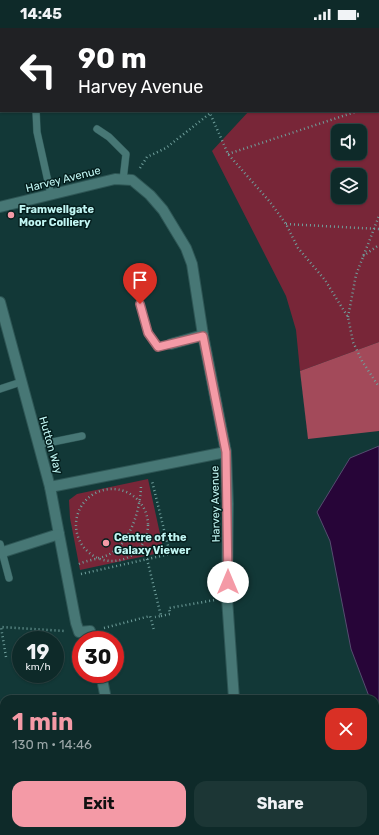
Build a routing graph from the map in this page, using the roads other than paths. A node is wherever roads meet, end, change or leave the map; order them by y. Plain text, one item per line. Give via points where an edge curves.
1 (36, 112) edge
2 (97, 129) dead end
3 (127, 180) junction
4 (51, 195) junction
5 (0, 207) edge
6 (0, 302) edge
7 (140, 304) dead end
8 (203, 336) junction
9 (171, 344) joint
10 (21, 382) junction
11 (0, 389) edge
12 (82, 436) dead end
13 (38, 445) junction
14 (226, 452) junction
15 (50, 487) junction
16 (59, 534) junction
17 (1, 550) edge
18 (9, 578) dead end
19 (87, 631) edge
20 (103, 683) edge
21 (105, 695) edge
22 (234, 695) edge

1 - 4 lane via 37,132
2 - 3 lane via 126,154
3 - 4 street, Harvey Avenue via 115,179
3 - 8 street, Harvey Avenue via 150,195 163,210 186,248 192,264
4 - 5 street, Harvey Avenue
6 - 10 street, Hutton Way
7 - 9 lane via 151,339 158,347
8 - 9 street
8 - 14 street, Harvey Avenue
10 - 11 lane
10 - 13 street, Hutton Way
12 - 13 lane
13 - 15 street, Hutton Way
14 - 15 street, Harvey Avenue
14 - 22 street, Harvey Avenue via 227,598
15 - 16 street, Hutton Way
16 - 17 street
16 - 19 street via 70,596
17 - 18 lane
20 - 21 street

